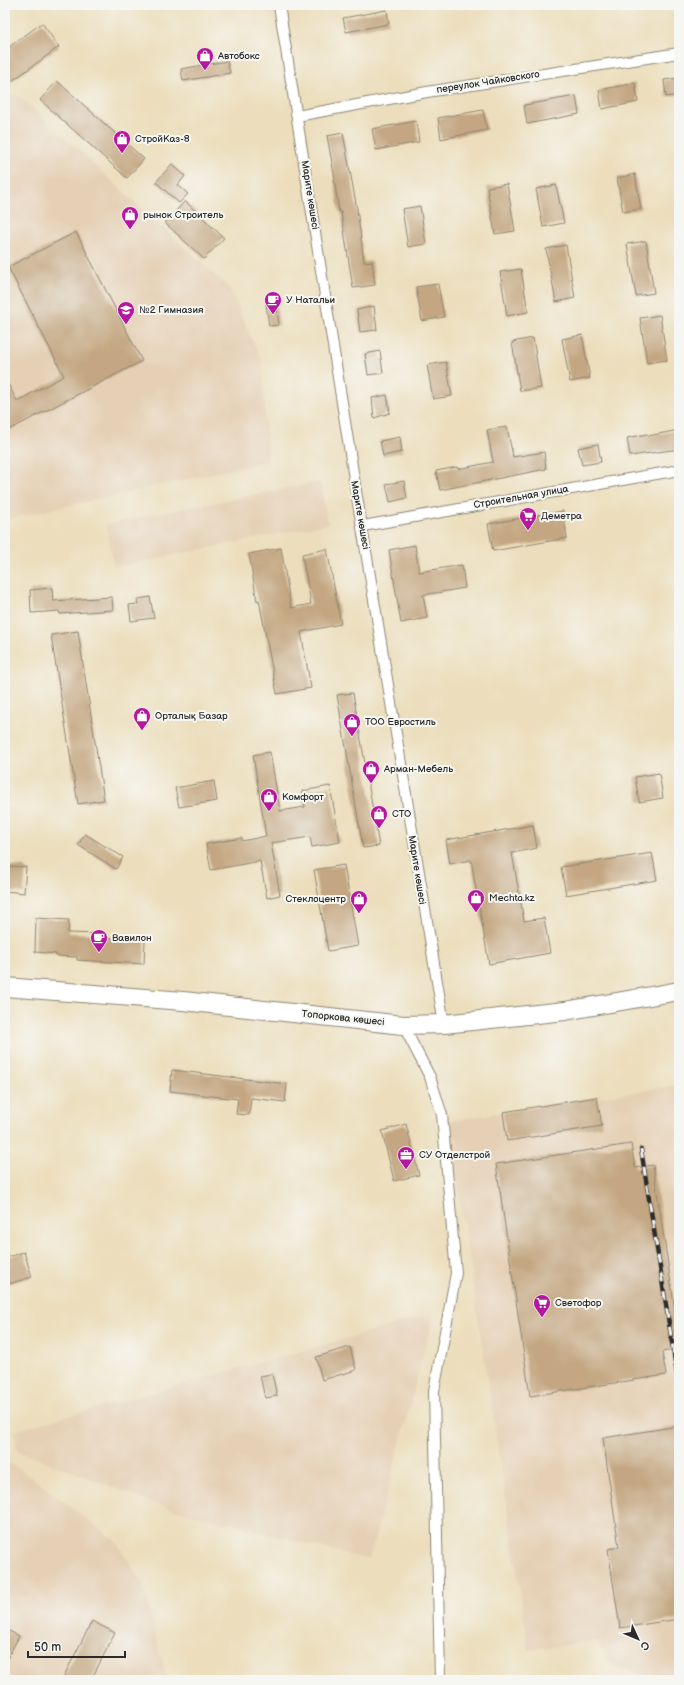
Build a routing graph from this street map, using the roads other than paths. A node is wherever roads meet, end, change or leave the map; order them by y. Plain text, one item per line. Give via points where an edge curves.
1 (279, 5) edge
2 (679, 53) edge
3 (297, 116) junction
4 (679, 470) edge
5 (363, 526) junction
6 (5, 987) edge
7 (679, 991) edge
8 (444, 1024) junction
9 (403, 1025) junction
10 (440, 1680) edge

1 - 3 street, Марите көшесі
2 - 3 street, переулок Чайковского via 434,91
3 - 5 street, Марите көшесі
4 - 5 street, Строительная улица
5 - 8 street, Марите көшесі
6 - 9 highway, Топоркова көшесі via 183,1001
7 - 8 highway, Топоркова көшесі via 565,1011
8 - 9 highway, Топоркова көшесі
9 - 10 street via 430,1077 442,1115 456,1273 434,1391

